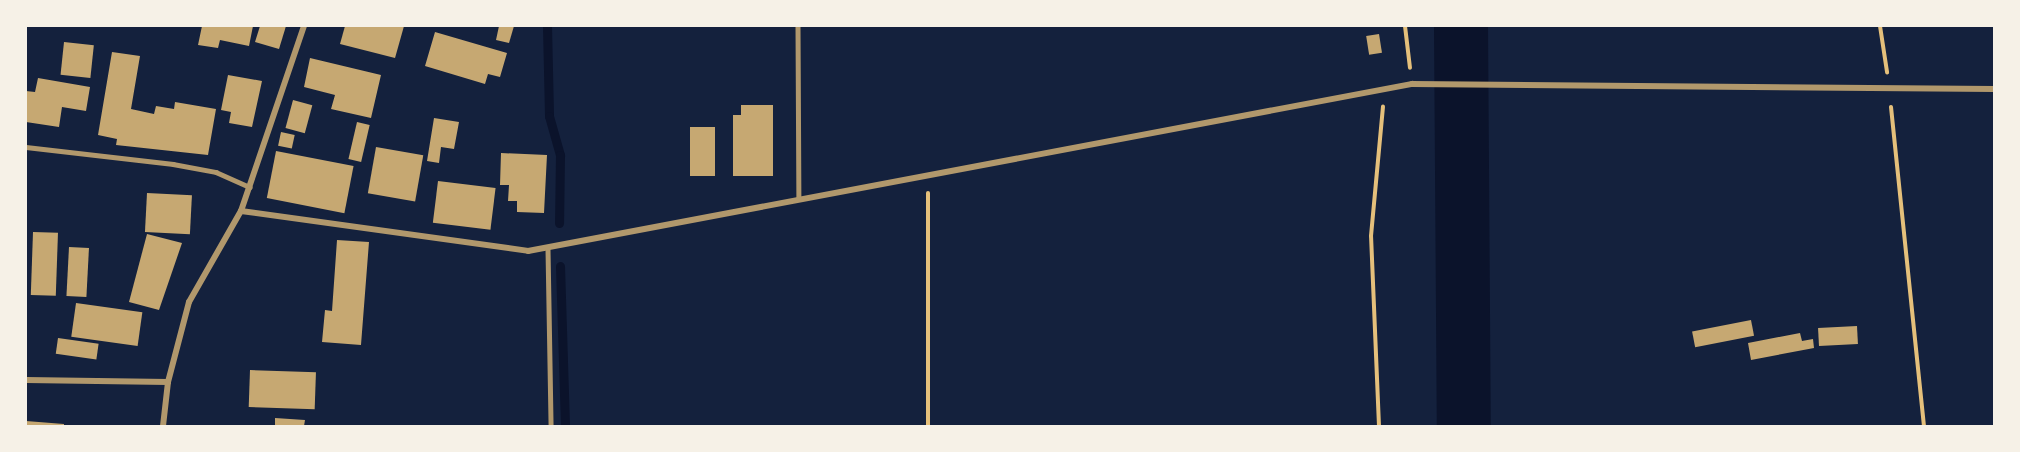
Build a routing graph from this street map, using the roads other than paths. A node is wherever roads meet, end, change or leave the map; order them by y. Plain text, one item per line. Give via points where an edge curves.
1 (304, 26) edge
2 (798, 26) edge
3 (1995, 88) edge
4 (26, 147) edge
5 (250, 187) junction
6 (799, 197) junction
7 (241, 211) junction
8 (548, 249) junction
9 (26, 380) edge
10 (168, 382) junction
11 (163, 426) edge
12 (550, 426) edge

1 - 5 street
2 - 6 lane
3 - 6 street via 1412,84
4 - 5 lane via 173,164 216,172
5 - 7 street
6 - 8 street
7 - 8 street via 528,251
7 - 10 street via 189,302
8 - 12 lane
9 - 10 street
10 - 11 street

